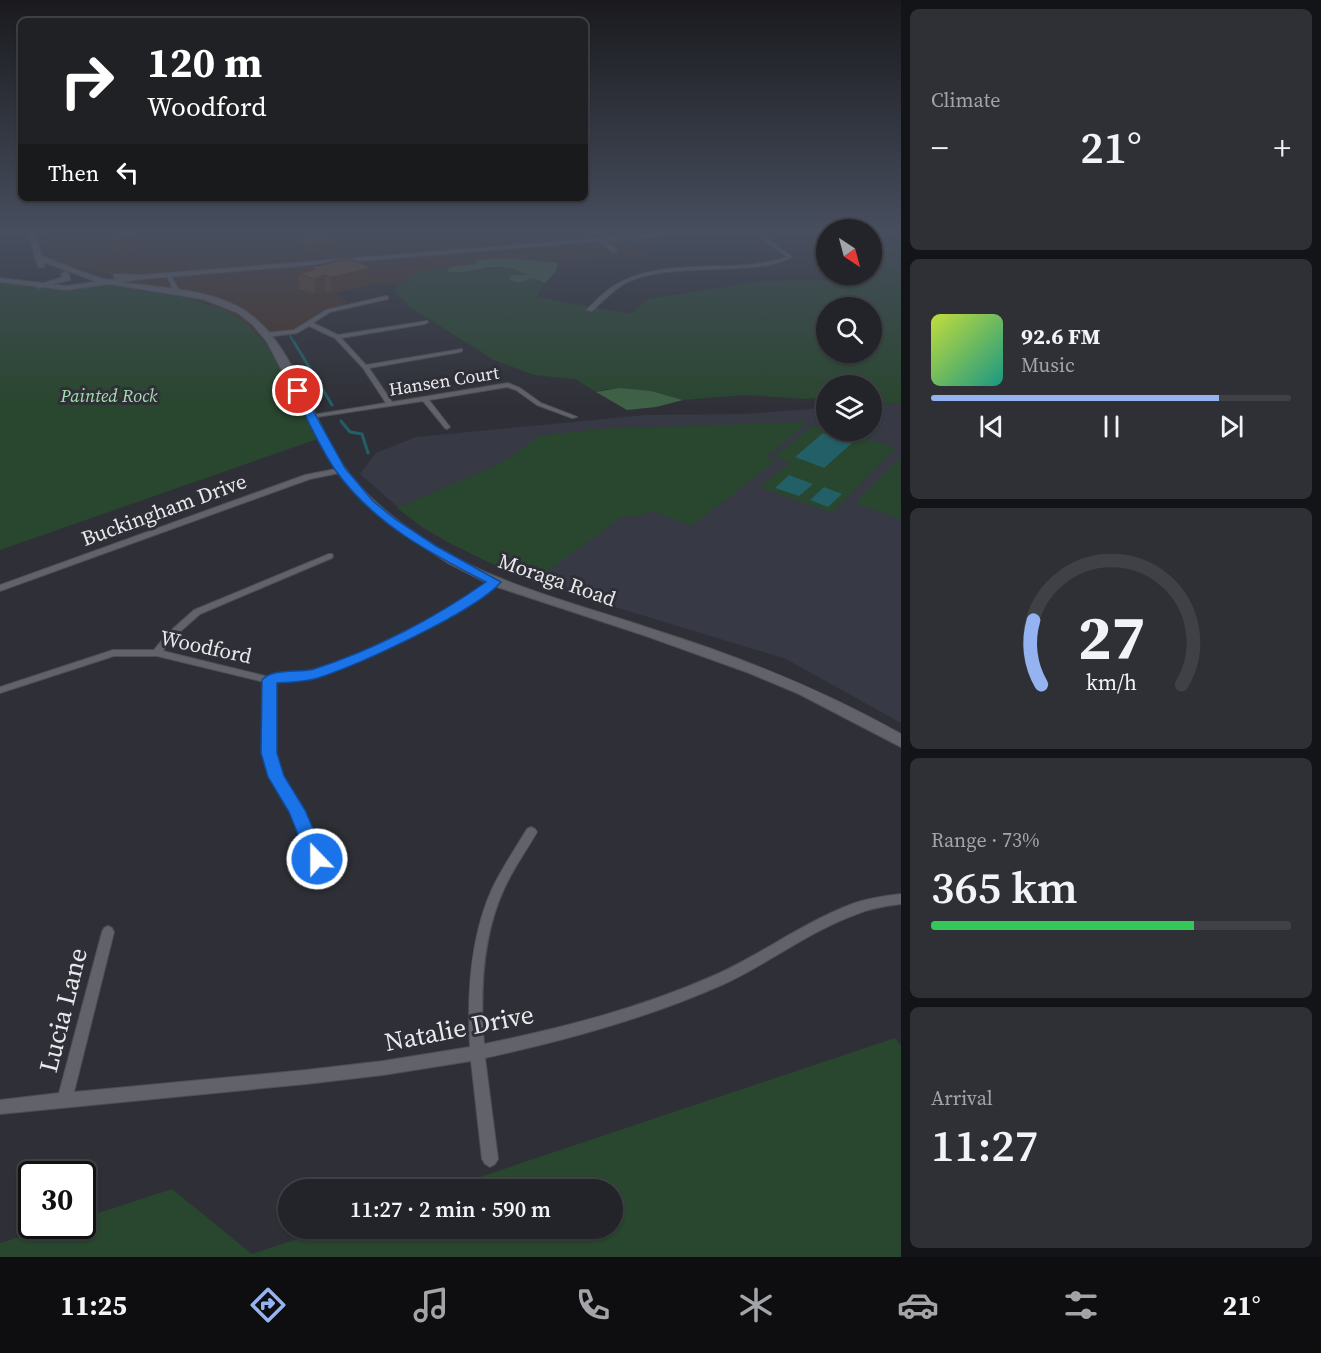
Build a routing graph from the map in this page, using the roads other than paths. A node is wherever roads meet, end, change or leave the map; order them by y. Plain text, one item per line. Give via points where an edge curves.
1 (136, 289) edge
2 (147, 289) edge
3 (176, 289) edge
4 (614, 289) edge
5 (178, 293) junction
6 (386, 298) dead end
7 (590, 310) dead end
8 (425, 322) dead end
9 (310, 324) junction
10 (266, 335) junction
11 (337, 337) junction
12 (460, 350) dead end
13 (278, 356) junction
14 (365, 368) junction
15 (424, 398) junction
16 (390, 404) junction
17 (312, 417) junction
18 (574, 417) dead end
19 (447, 427) dead end
20 (340, 470) junction
21 (329, 556) dead end
22 (495, 582) junction
23 (0, 588) edge
24 (157, 653) junction
25 (269, 680) junction
26 (0, 690) edge
27 (901, 741) edge
28 (531, 832) dead end
29 (317, 859) dead end
30 (901, 899) edge
31 (108, 932) dead end
32 (477, 1054) junction
33 (65, 1099) junction
34 (0, 1107) edge
35 (490, 1159) dead end

1 - 13 main road, Moraga Road via 220,307 248,324
2 - 5 main road, Moraga Road
3 - 5 street
4 - 7 street
5 - 10 main road, Moraga Road via 226,305 256,322
6 - 9 street via 328,311
8 - 11 street
9 - 10 street via 296,332
9 - 11 street
10 - 13 main road, Moraga Road
11 - 14 street
12 - 14 street
13 - 17 main road, Moraga Road
14 - 16 street
15 - 16 street, Hansen Court
15 - 18 street, Hansen Court via 508,385 539,404
15 - 19 street
16 - 17 street, Hansen Court
17 - 20 main road, Moraga Road
20 - 22 main road, Moraga Road via 391,522
20 - 23 street, Buckingham Drive via 308,477
21 - 24 street via 197,612
22 - 25 street, Woodford via 465,603 367,654 314,674
22 - 27 main road, Moraga Road via 775,677
24 - 25 street, Woodford
24 - 26 street, Woodford via 113,653
25 - 29 street via 269,753 276,777 297,810
28 - 32 street via 497,890 485,927 477,961
30 - 32 street, Natalie Drive via 849,909 731,975 608,1020
31 - 33 street, Lucia Lane
32 - 33 street, Natalie Drive via 288,1079
32 - 35 street
33 - 34 street, Natalie Drive

